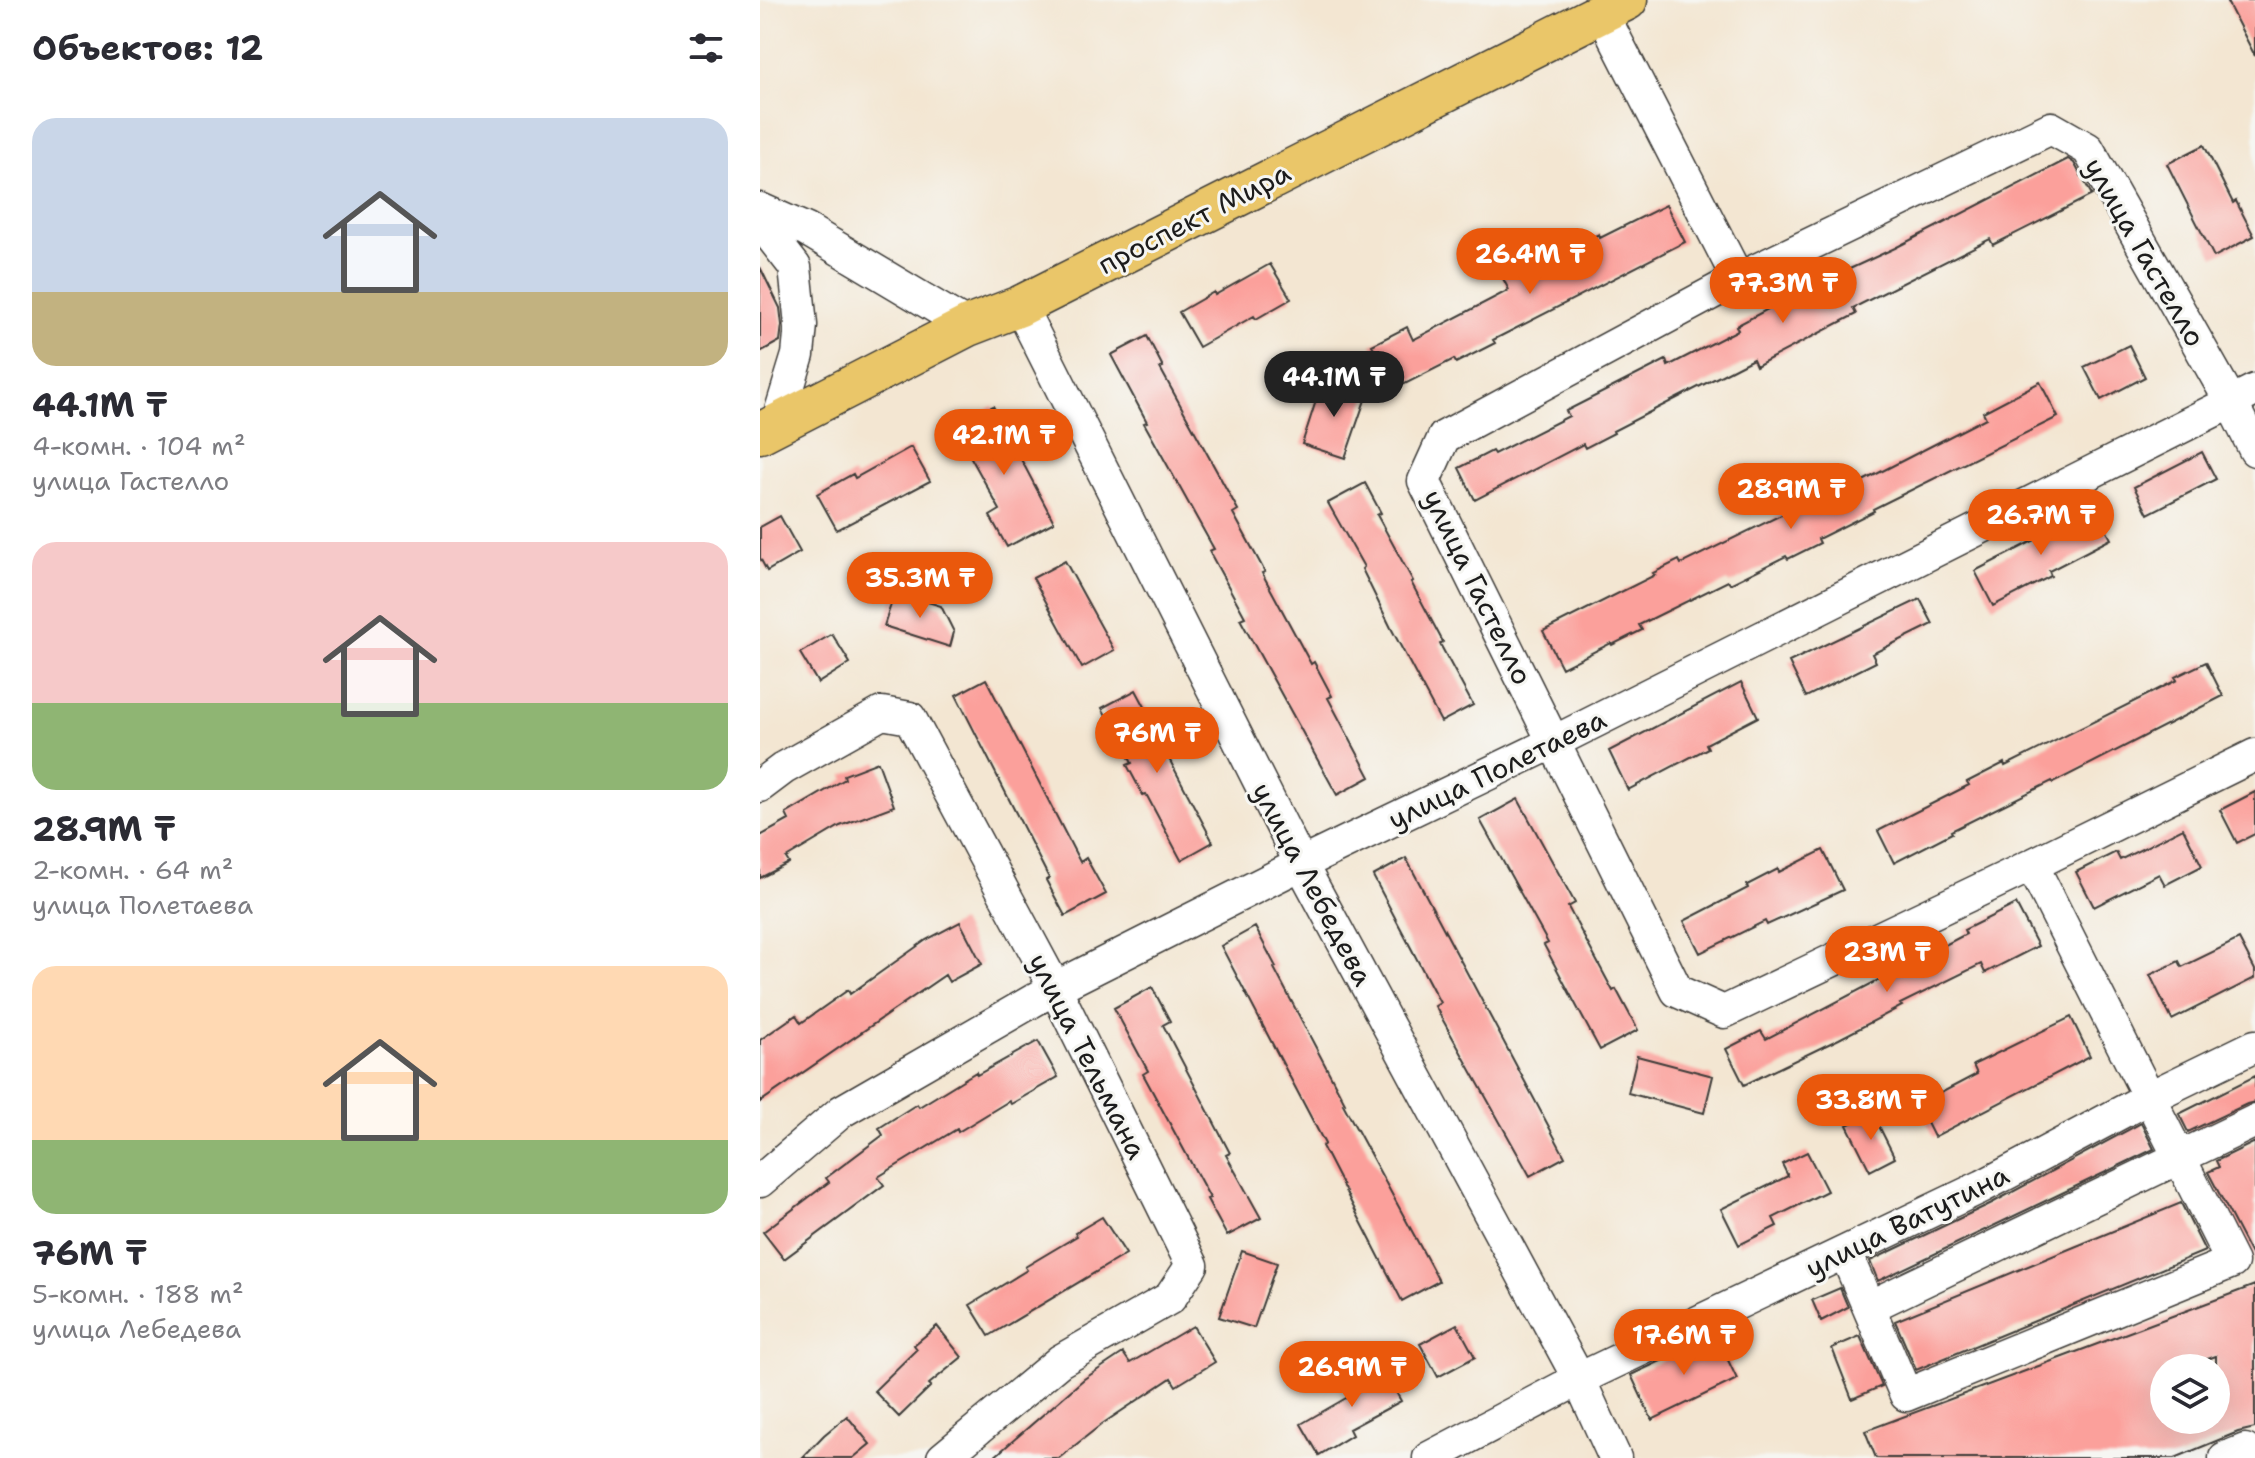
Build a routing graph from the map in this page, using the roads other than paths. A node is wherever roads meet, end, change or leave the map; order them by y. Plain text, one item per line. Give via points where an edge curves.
1 (1614, 7) edge
2 (760, 209) edge
3 (760, 222) edge
4 (1738, 279) junction
5 (1020, 306) junction
6 (968, 326) junction
7 (2243, 396) edge
8 (769, 428) edge
9 (2255, 450) edge
10 (1554, 742) junction
11 (2255, 755) edge
12 (760, 786) edge
13 (1301, 864) junction
14 (2032, 865) junction
15 (1055, 988) junction
16 (2255, 1046) edge
17 (2150, 1097) junction
18 (2255, 1121) edge
19 (2180, 1157) junction
20 (760, 1181) edge
21 (1845, 1252) junction
22 (1869, 1307) junction
23 (1579, 1379) junction
24 (943, 1458) edge
25 (1429, 1458) edge
26 (1615, 1458) edge
27 (2225, 1458) edge
28 (2247, 1458) edge

1 - 4 street
1 - 5 main road, проспект Мира
2 - 6 street via 807,230
3 - 8 street via 795,267 801,325 798,355
4 - 7 street, улица Гастелло via 2051,128 2088,149
4 - 10 street, улица Гастелло via 1444,437 1424,481
5 - 6 main road, проспект Мира
5 - 13 street, улица Лебедева
6 - 8 main road, проспект Мира
7 - 9 street, улица Гастелло
7 - 10 street, улица Полетаева
10 - 13 street, улица Полетаева
10 - 14 street, улица Гастелло via 1677,991 1724,1012
11 - 14 street, улица Гастелло
12 - 15 street, улица Тельмана via 882,713 910,718
13 - 15 street, улица Полетаева
13 - 23 street, улица Лебедева
14 - 17 street
15 - 20 street, улица Полетаева via 842,1111
15 - 24 street, улица Тельмана via 1192,1265 1170,1298 1060,1361
16 - 17 street, улица Ватутина
17 - 19 street
17 - 21 street, улица Ватутина
18 - 19 street
19 - 22 street
19 - 22 street via 2232,1262 1906,1395
21 - 22 street
21 - 23 street, улица Ватутина
23 - 25 street, улица Ватутина
23 - 26 street, улица Лебедева
27 - 28 street via 2245,1450

